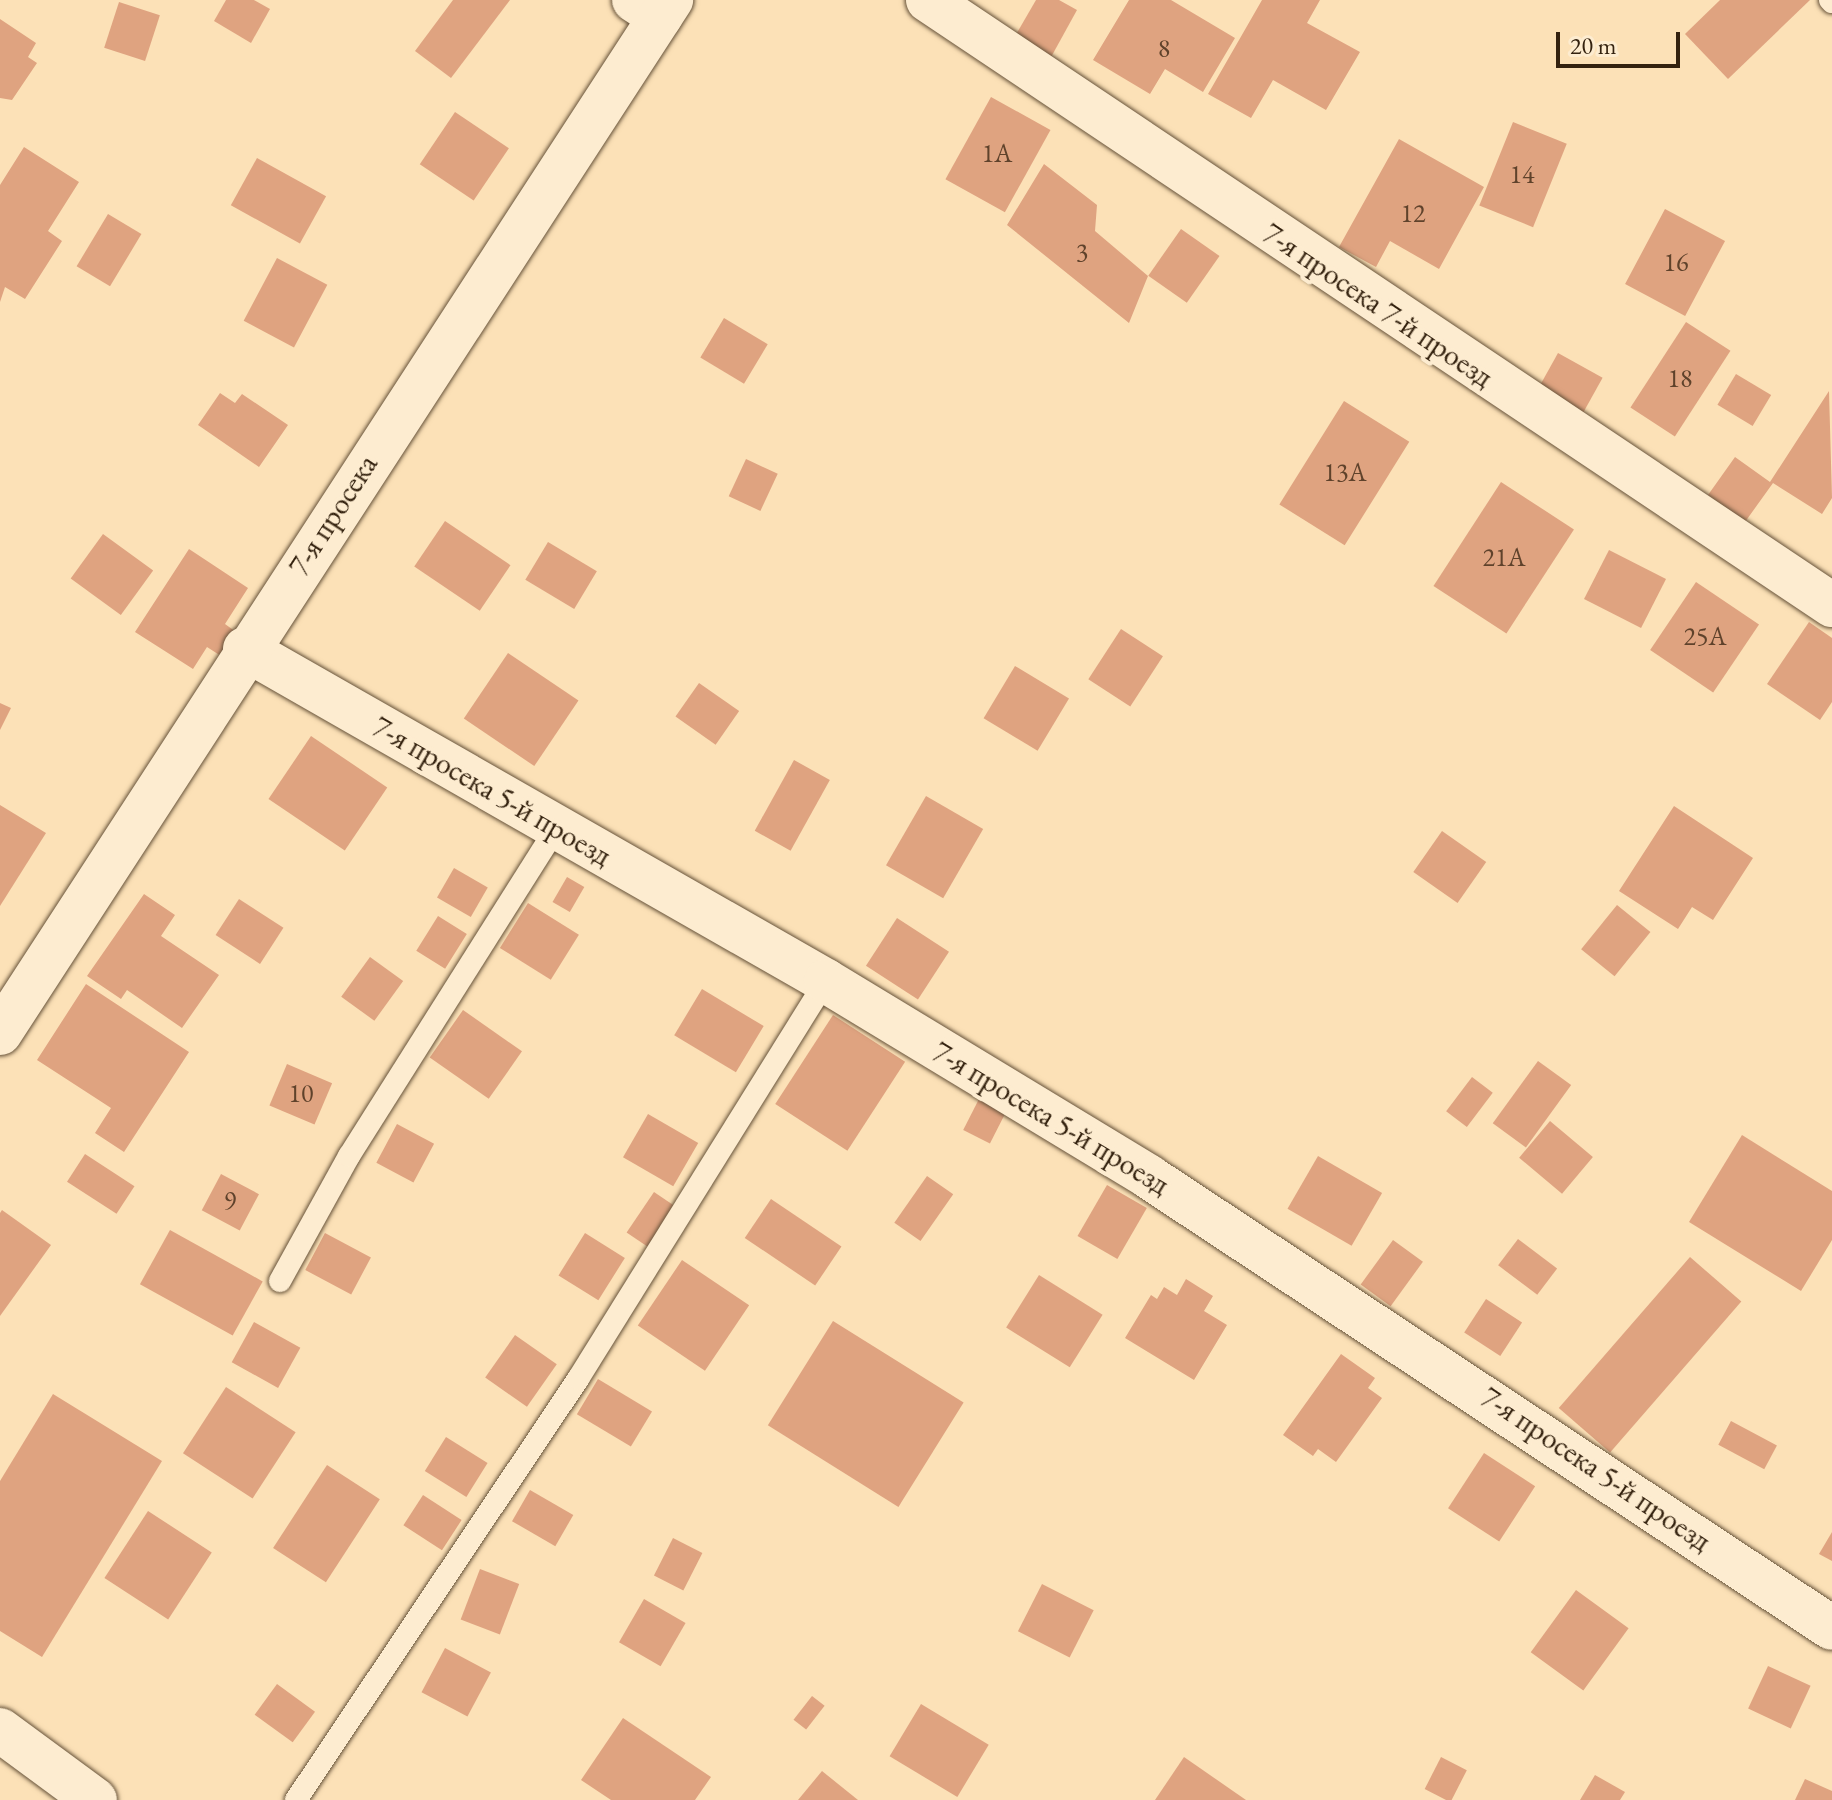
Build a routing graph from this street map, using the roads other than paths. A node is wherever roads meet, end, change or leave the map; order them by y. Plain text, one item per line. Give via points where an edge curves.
1 (928, 0) edge
2 (655, 6) edge
3 (1832, 605) edge
4 (245, 649) junction
5 (556, 828) junction
6 (826, 981) junction
7 (0, 1033) edge
8 (280, 1281) dead end
9 (1832, 1628) edge
10 (0, 1730) edge
11 (95, 1800) edge
12 (296, 1800) edge

1 - 3 street, 7-я просека 7-й проезд
2 - 4 street, 7-я просека
4 - 5 street, 7-я просека 5-й проезд
4 - 7 street, 7-я просека
5 - 6 street, 7-я просека 5-й проезд
5 - 8 lane via 349,1156
6 - 9 street, 7-я просека 5-й проезд via 1202,1211
6 - 12 lane via 578,1379
10 - 11 street

